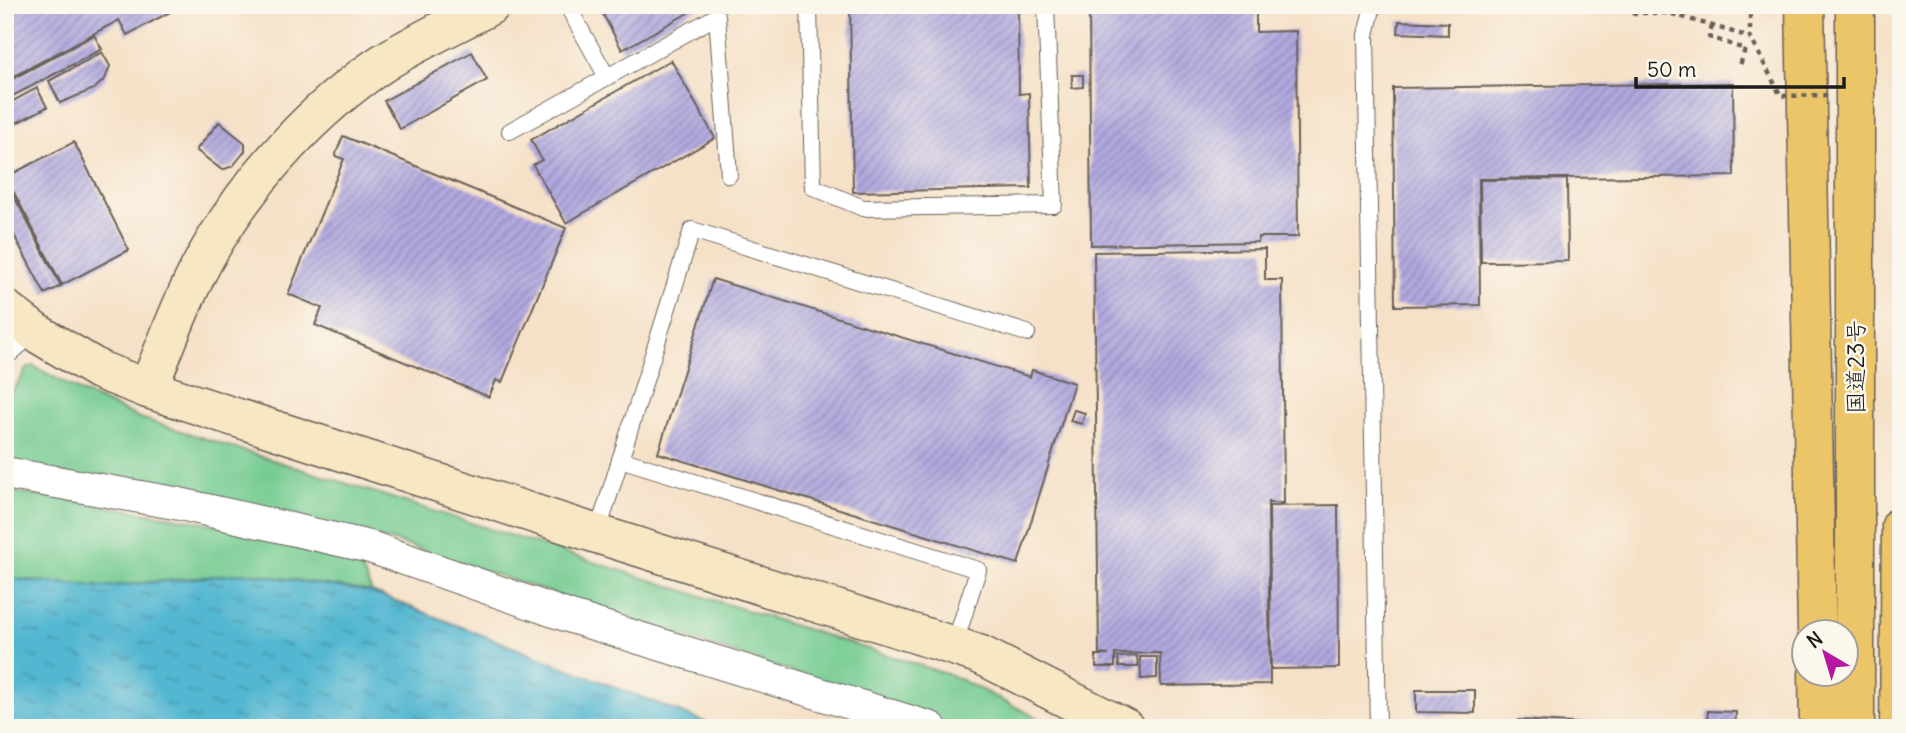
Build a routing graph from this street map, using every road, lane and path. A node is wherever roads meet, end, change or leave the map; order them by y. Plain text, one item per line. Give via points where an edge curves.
1 (491, 5) edge
2 (567, 5) edge
3 (809, 5) edge
4 (1046, 5) edge
5 (1373, 5) edge
6 (1750, 5) edge
7 (1805, 5) edge
8 (1632, 13) dead end
9 (1856, 23) edge
10 (1712, 26) junction
11 (1749, 37) junction
12 (1740, 66) dead end
13 (607, 77) junction
14 (1829, 95) dead end
15 (510, 131) dead end
16 (729, 175) dead end
17 (5, 309) edge
18 (35, 332) junction
19 (1027, 333) dead end
20 (5, 358) edge
21 (148, 389) junction
22 (620, 459) junction
23 (5, 473) edge
24 (1901, 526) edge
25 (597, 534) junction
26 (1817, 618) edge
27 (954, 646) junction
28 (1818, 688) edge
29 (931, 728) edge
30 (1125, 728) edge
31 (1378, 728) edge
32 (1819, 728) edge
33 (1855, 728) edge
34 (1899, 728) edge

1 - 21 street via 384,62 286,145 214,244
2 - 13 lane
3 - 4 lane via 813,187 863,208 1054,205
5 - 31 lane via 1366,35
6 - 11 path, bridge
7 - 26 highway
8 - 10 path via 1669,13
9 - 33 highway, 国道23号
10 - 11 path
10 - 12 path via 1709,37 1745,49
11 - 14 path, bridge via 1781,96
13 - 15 lane
13 - 16 lane via 717,16
17 - 18 street
18 - 20 lane
18 - 21 street via 99,370
19 - 22 lane via 692,230
21 - 25 street
22 - 25 lane
22 - 27 lane via 978,570
23 - 29 street via 180,504 369,547 571,617
24 - 34 highway
25 - 27 street
27 - 30 street via 981,655
28 - 32 highway

